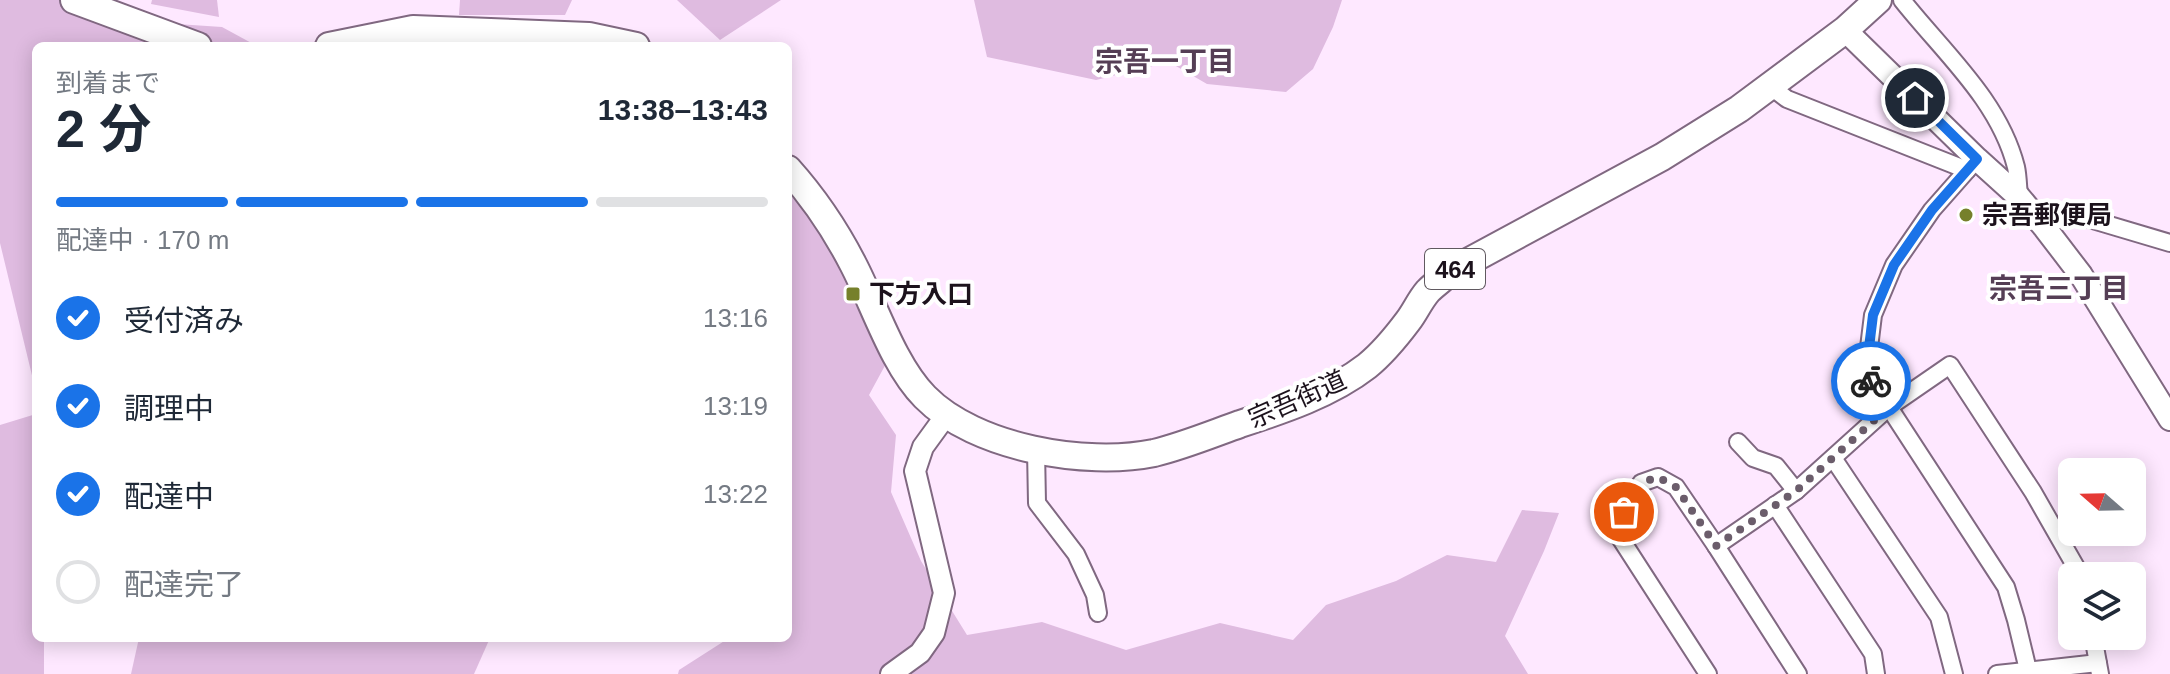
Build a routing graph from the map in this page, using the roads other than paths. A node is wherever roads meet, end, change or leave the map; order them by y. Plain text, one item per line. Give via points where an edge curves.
1 (74, 0) edge
2 (1878, 0) edge
3 (1902, 0) edge
4 (1845, 30) junction
5 (187, 42) edge
6 (349, 42) edge
7 (617, 42) edge
8 (1770, 86) junction
9 (1972, 165) junction
10 (792, 174) edge
11 (2019, 197) junction
12 (2045, 228) junction
13 (2170, 243) edge
14 (1889, 407) junction
15 (2168, 412) edge
16 (947, 414) junction
17 (1738, 442) dead end
18 (1036, 450) junction
19 (1833, 458) junction
20 (1796, 491) junction
21 (1775, 505) junction
22 (1716, 546) junction
23 (2073, 562) edge
24 (1098, 613) dead end
25 (2099, 668) edge
26 (2028, 670) junction
27 (891, 674) edge
28 (1708, 674) edge
29 (1798, 674) edge
30 (1876, 674) edge
31 (1954, 674) edge
32 (1997, 674) edge

1 - 5 highway
2 - 4 highway, 宗吾街道 / 464
3 - 11 street via 1981,95 2008,144
4 - 8 highway, 宗吾街道 / 464
4 - 9 main road
6 - 7 highway via 413,29 589,36
8 - 9 street via 1787,99
8 - 18 highway, 宗吾街道 / 464 via 1662,157 1451,271 1428,292 1385,350 1344,382 1276,413 1155,452 1079,457
9 - 11 main road
9 - 14 street via 1894,265 1873,315 1866,372
10 - 16 highway, 宗吾街道 / 464 via 831,224 909,377
11 - 12 main road
12 - 13 street via 2069,213
12 - 15 main road
14 - 19 street
14 - 23 street via 1950,365
14 - 26 street via 2006,587
16 - 18 highway, 宗吾街道 / 464 via 997,439
16 - 27 street via 923,447 915,471 944,593 934,633 920,653
17 - 20 street via 1753,458 1776,466
18 - 24 street via 1037,503 1076,554
19 - 20 street
19 - 31 street via 1939,617
20 - 21 street
21 - 22 street
21 - 30 street via 1873,654
22 - 28 street via 1676,487 1658,477 1641,483 1615,530
22 - 29 street
25 - 26 street
26 - 32 street

